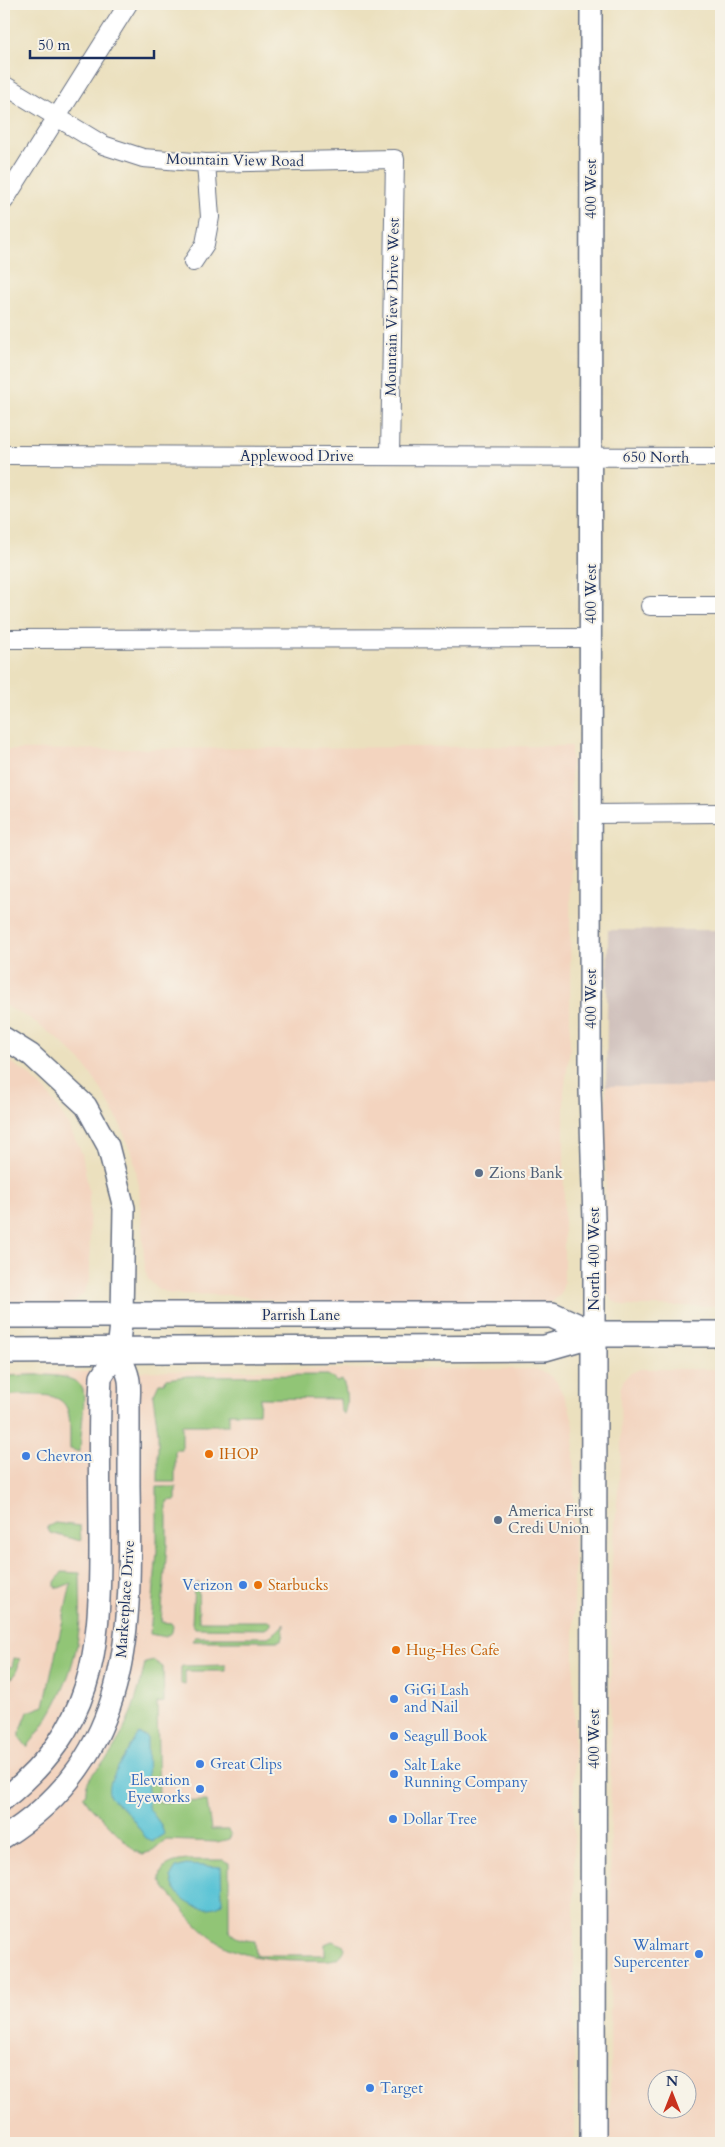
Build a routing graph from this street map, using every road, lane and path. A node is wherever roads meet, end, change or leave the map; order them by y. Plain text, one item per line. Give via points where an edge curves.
1 (128, 4) edge
2 (591, 4) edge
3 (4, 85) edge
4 (58, 118) junction
5 (395, 159) joint
6 (206, 163) junction
7 (4, 200) edge
8 (192, 262) dead end
9 (4, 455) edge
10 (390, 456) junction
11 (591, 456) junction
12 (721, 458) edge
13 (650, 606) dead end
14 (721, 606) edge
15 (591, 638) junction
16 (4, 639) edge
17 (721, 813) edge
18 (590, 814) junction
19 (4, 1038) edge
20 (592, 1185) joint
21 (4, 1315) edge
22 (122, 1315) junction
23 (594, 1334) junction
24 (721, 1334) edge
25 (4, 1351) edge
26 (118, 1352) junction
27 (4, 1799) edge
28 (4, 1837) edge
29 (593, 2143) edge

1 - 4 street
2 - 11 street, 400 West
3 - 4 street, Mountain View Road
4 - 6 street, Mountain View Road via 103,145 143,158
4 - 7 street
5 - 6 street, Mountain View Road
5 - 10 street, Mountain View Drive West
6 - 8 street via 210,217 205,244
9 - 10 street, Applewood Drive
10 - 11 street, Applewood Drive
11 - 12 street, 650 North
11 - 15 street, 400 West
13 - 14 street
15 - 16 street
15 - 18 street, 400 West
17 - 18 street
18 - 20 street, 400 West
19 - 22 street, Marketplace Drive via 31,1055 86,1106 108,1146 124,1208
20 - 23 street, North 400 West
21 - 22 main road, Parrish Lane
22 - 23 main road, Parrish Lane via 552,1315
22 - 26 street, Marketplace Drive
23 - 24 main road, Parrish Lane
23 - 26 main road, Parrish Lane via 545,1348
23 - 29 main road, 400 West
25 - 26 main road, Parrish Lane
26 - 27 street, Marketplace Drive via 102,1377 100,1598 97,1640 89,1675 80,1704 60,1739 34,1771
26 - 28 street, Marketplace Drive via 129,1378 130,1497 128,1602 119,1674 112,1703 82,1761 44,1808

